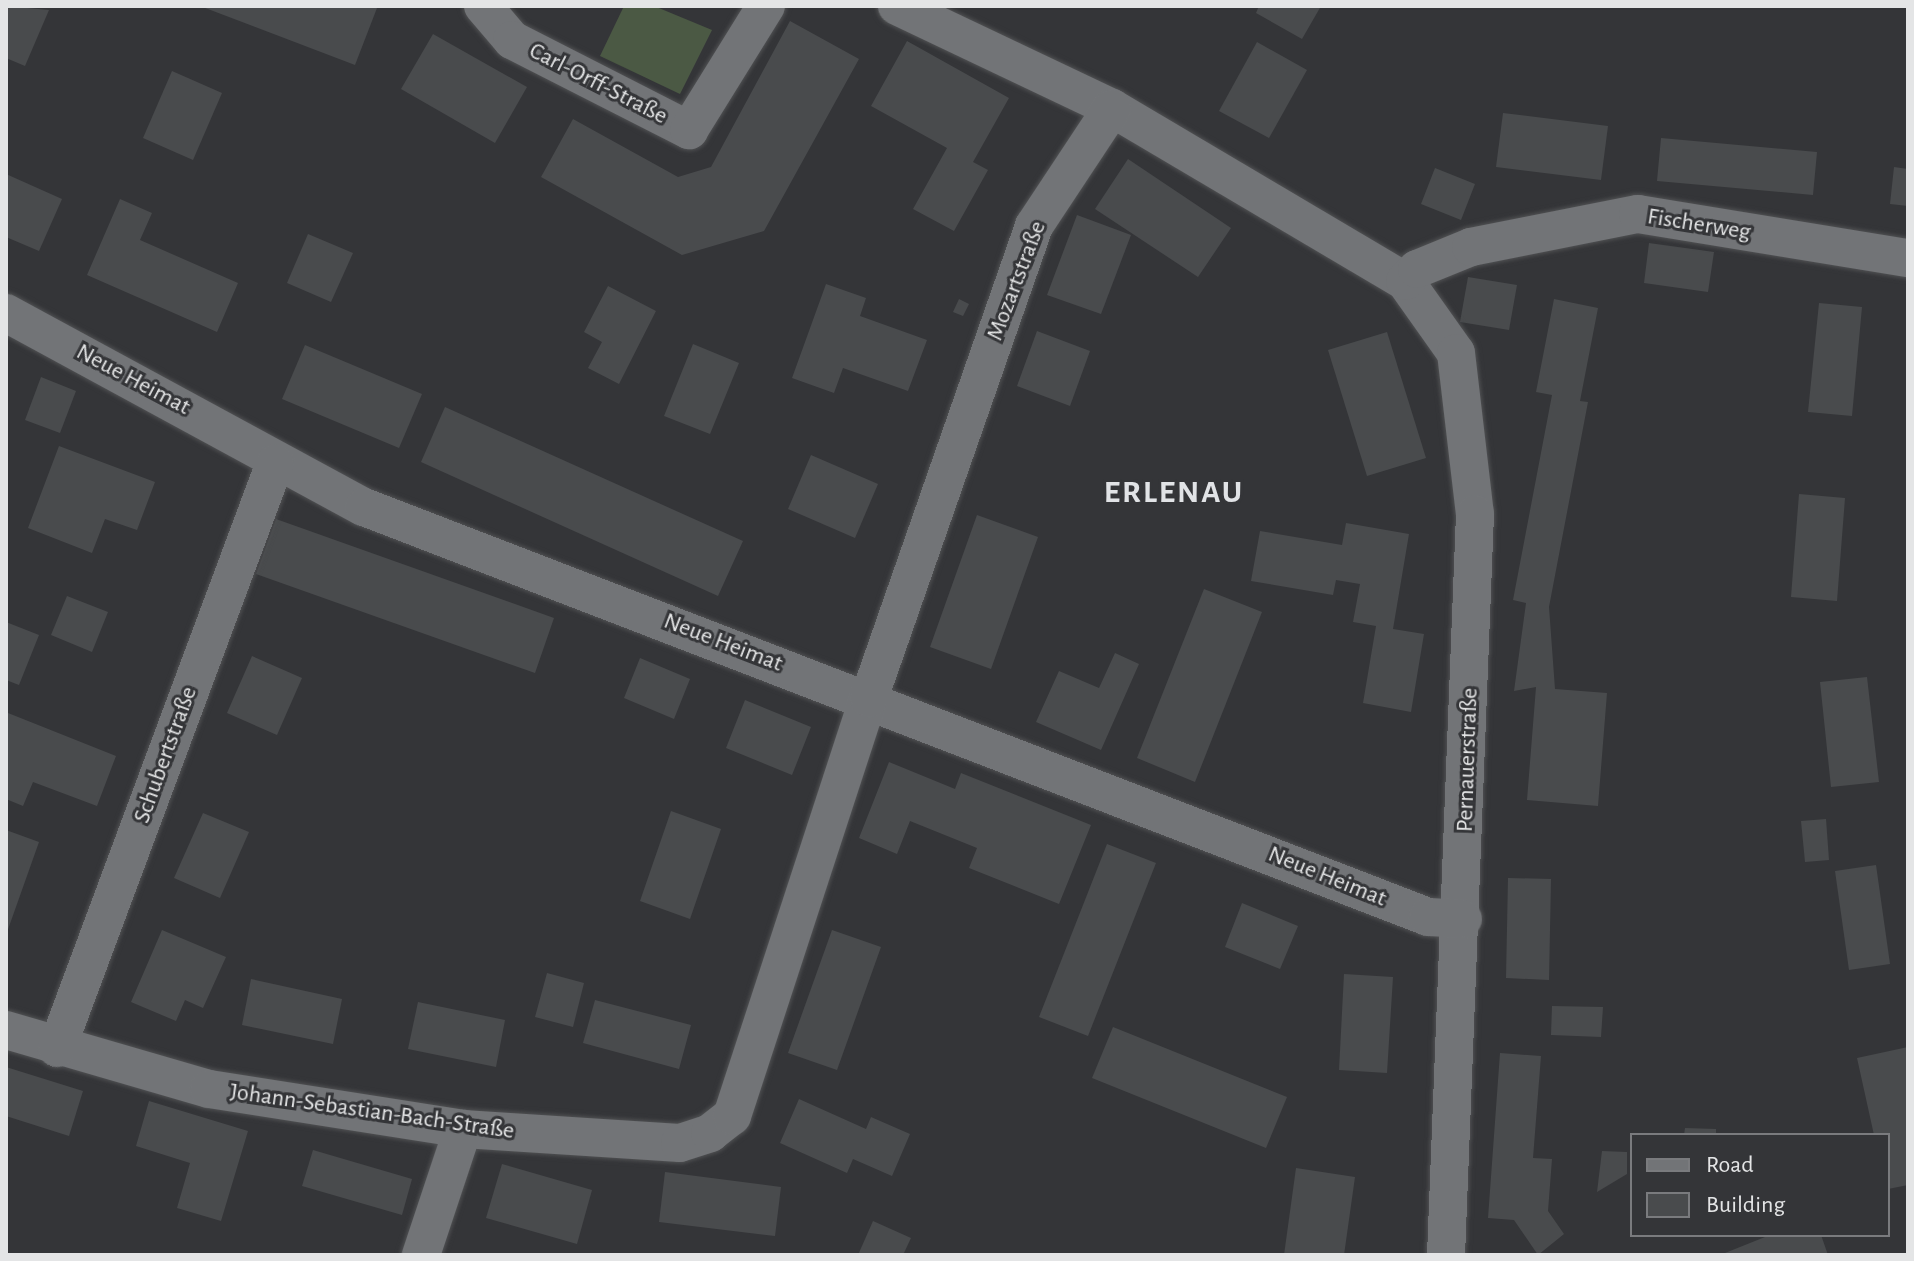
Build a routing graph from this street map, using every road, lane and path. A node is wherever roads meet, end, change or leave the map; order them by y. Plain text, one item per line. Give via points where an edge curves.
1 (483, 6) edge
2 (897, 6) edge
3 (754, 9) edge
4 (1112, 108) junction
5 (1908, 258) edge
6 (1405, 281) junction
7 (6, 313) edge
8 (275, 463) junction
9 (869, 698) junction
10 (1463, 919) junction
11 (6, 1030) edge
12 (57, 1048) junction
13 (463, 1129) junction
14 (421, 1255) edge
15 (1446, 1255) edge

1 - 3 street, Carl-Orff-Straße via 512,40 689,130
2 - 4 street
4 - 6 street
4 - 9 street, Mozartstraße via 1034,226
5 - 6 street, Fischerweg via 1638,214 1471,247 1417,269
6 - 10 street, Pernauerstraße via 1456,353 1475,514
7 - 8 street, Neue Heimat via 188,409
8 - 9 street, Neue Heimat via 364,507
8 - 12 street, Schubertstraße
9 - 10 street, Neue Heimat via 1428,917
9 - 13 street, Johann-Sebastian-Bach-Straße via 732,1116 710,1133 680,1143
10 - 15 street, Pernauerstraße
11 - 12 street, Johann-Sebastian-Bach-Straße
12 - 13 street, Johann-Sebastian-Bach-Straße via 209,1089
13 - 14 street

